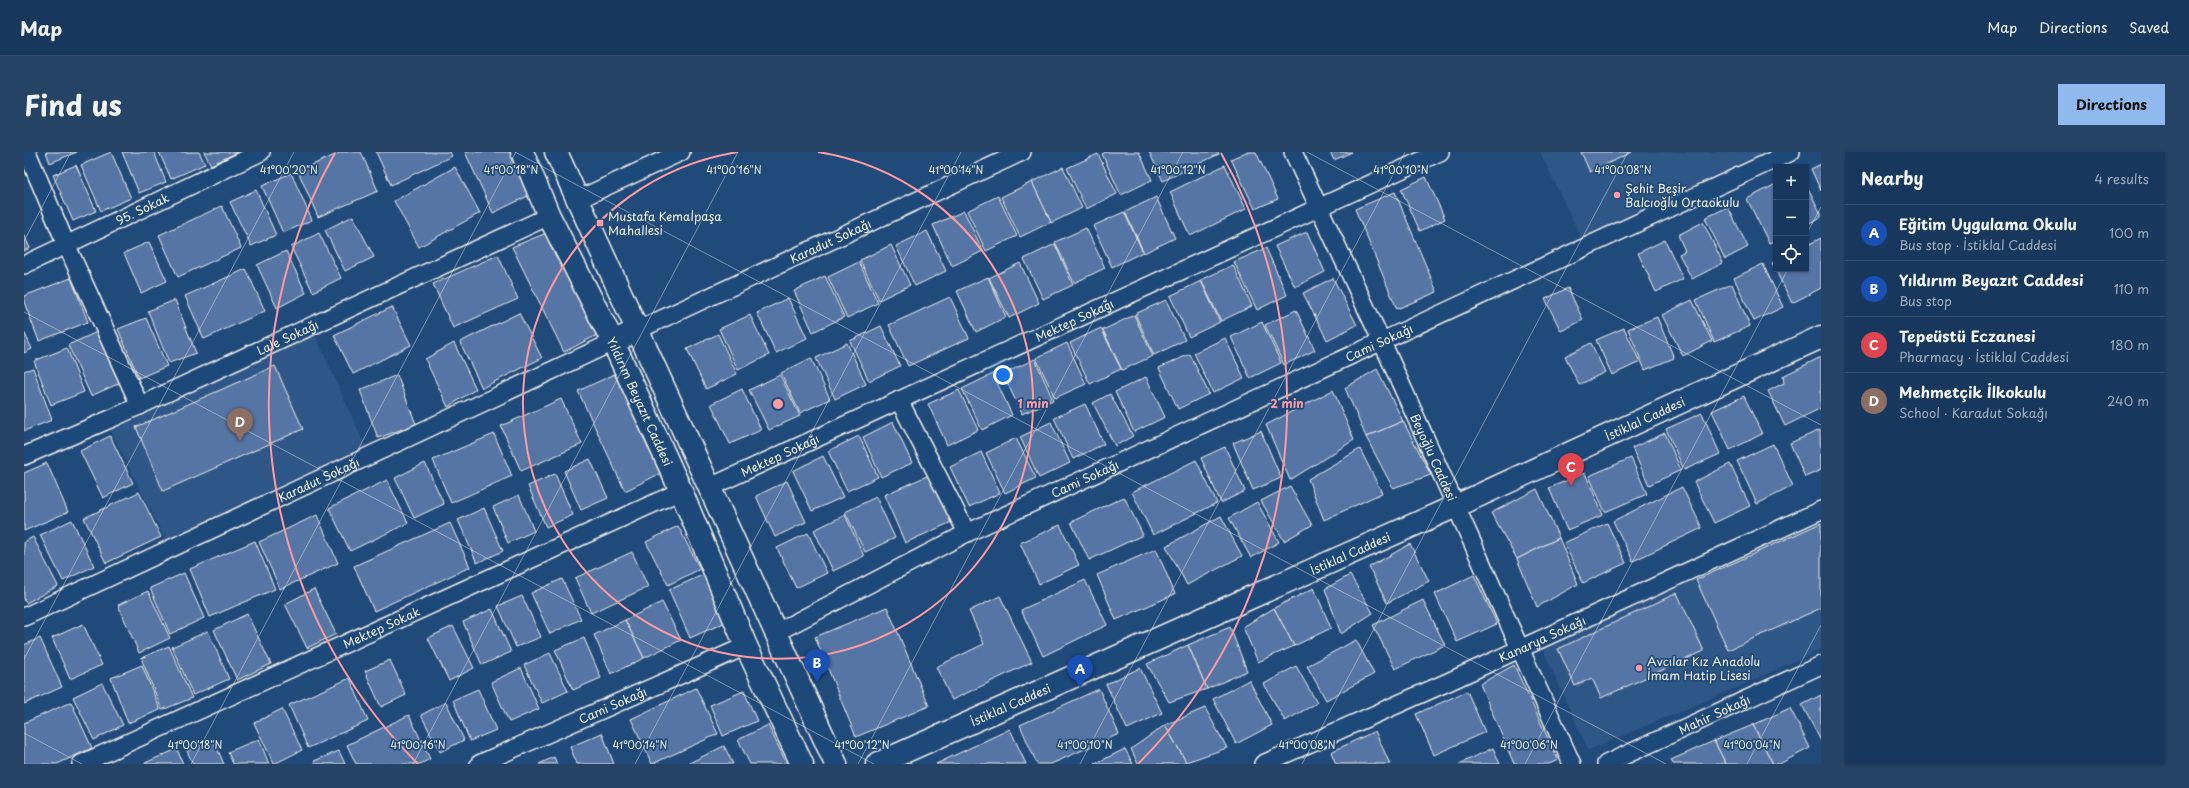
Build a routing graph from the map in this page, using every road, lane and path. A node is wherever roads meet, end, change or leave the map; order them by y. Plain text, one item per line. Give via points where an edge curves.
1 (27, 152) edge
2 (261, 152) edge
3 (522, 152) edge
4 (556, 152) edge
5 (680, 152) edge
6 (1022, 152) edge
7 (1293, 152) edge
8 (1440, 152) edge
9 (1791, 152) edge
10 (577, 200) junction
11 (1318, 208) junction
12 (549, 216) junction
13 (66, 244) junction
14 (24, 264) edge
15 (638, 330) junction
16 (1821, 337) edge
17 (612, 342) junction
18 (1382, 342) junction
19 (900, 400) junction
20 (140, 406) junction
21 (24, 456) edge
22 (708, 488) junction
23 (681, 491) junction
24 (1456, 506) junction
25 (1821, 510) edge
26 (967, 533) junction
27 (24, 617) edge
28 (777, 632) junction
29 (746, 646) junction
30 (1521, 648) junction
31 (1821, 665) edge
32 (82, 764) edge
33 (479, 764) edge
34 (802, 764) edge
35 (836, 764) edge
36 (877, 764) edge
37 (1263, 764) edge
38 (1572, 764) edge
39 (1606, 764) edge

1 - 13 street
2 - 13 street, 95. Sokak
3 - 12 main road, Yıldırım Beyazıt Caddesi
4 - 10 main road
5 - 10 street
6 - 15 street, Karadut Sokağı
7 - 11 street, Beyoğlu Caddesi
8 - 11 street, Mektep Sokağı
9 - 18 street, Cami Sokağı
10 - 15 main road
11 - 18 street, Beyoğlu Caddesi
11 - 19 street, Mektep Sokağı
12 - 17 main road, Yıldırım Beyazıt Caddesi
12 - 20 street, Lale Sokağı
13 - 14 street, 95. Sokak
13 - 20 street
15 - 17 main road
15 - 22 main road
16 - 24 main road, İstiklal Caddesi
17 - 23 main road, Yıldırım Beyazıt Caddesi
17 - 27 street, Karadut Sokağı
18 - 24 street, Beyoğlu Caddesi
18 - 26 street, Cami Sokağı
19 - 22 street, Mektep Sokağı
19 - 26 street
20 - 21 street, Lale Sokağı
22 - 28 main road
23 - 29 main road, Yıldırım Beyazıt Caddesi
23 - 32 street, Mektep Sokak
24 - 30 street, Beyoğlu Caddesi
24 - 36 main road, İstiklal Caddesi
25 - 30 street, Kanarya Sokağı
26 - 28 street, Cami Sokağı
28 - 35 main road
29 - 33 street, Cami Sokağı
29 - 34 main road, Yıldırım Beyazıt Caddesi
30 - 37 street, Kanarya Sokağı
30 - 38 street, Beyoğlu Caddesi
31 - 39 street, Mahir Sokağı

